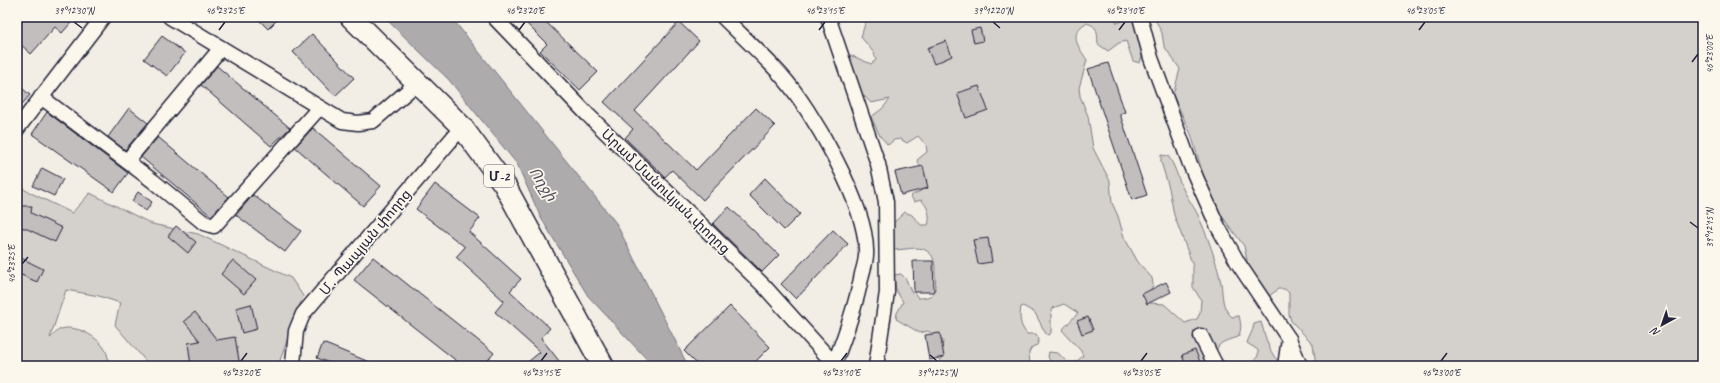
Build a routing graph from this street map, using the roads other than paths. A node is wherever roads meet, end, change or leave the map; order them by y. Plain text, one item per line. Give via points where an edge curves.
1 (103, 17) edge
2 (170, 17) edge
3 (351, 17) edge
4 (494, 17) edge
5 (723, 17) edge
6 (828, 17) edge
7 (1140, 17) edge
8 (221, 48) junction
9 (417, 83) junction
10 (41, 97) junction
11 (319, 108) junction
12 (462, 127) junction
13 (17, 129) edge
14 (127, 161) junction
15 (1200, 336) dead end
16 (1289, 339) junction
17 (835, 365) edge
18 (291, 366) edge
19 (603, 366) edge
20 (876, 366) edge
21 (1216, 366) edge
22 (1285, 366) edge
23 (1300, 366) edge

1 - 10 street
2 - 8 street
3 - 9 highway, Մ-2
4 - 17 street, Արամ Մանուկյան փողոց via 588,115 763,285
5 - 17 street via 782,75 808,110 852,195 864,226 867,251 861,282 849,328
6 - 20 street via 878,164 886,202 887,292
7 - 16 street via 1190,164 1217,225 1238,264
8 - 11 street
8 - 14 street
9 - 11 street via 373,121 342,121
9 - 12 highway, Մ-2
10 - 13 street
10 - 14 street
11 - 14 street via 214,226 204,223
12 - 18 street, Մ․ Պապյան փողոց via 304,314 296,331
12 - 19 highway, Մ-2 via 504,184
15 - 21 street
16 - 22 street
16 - 23 street

